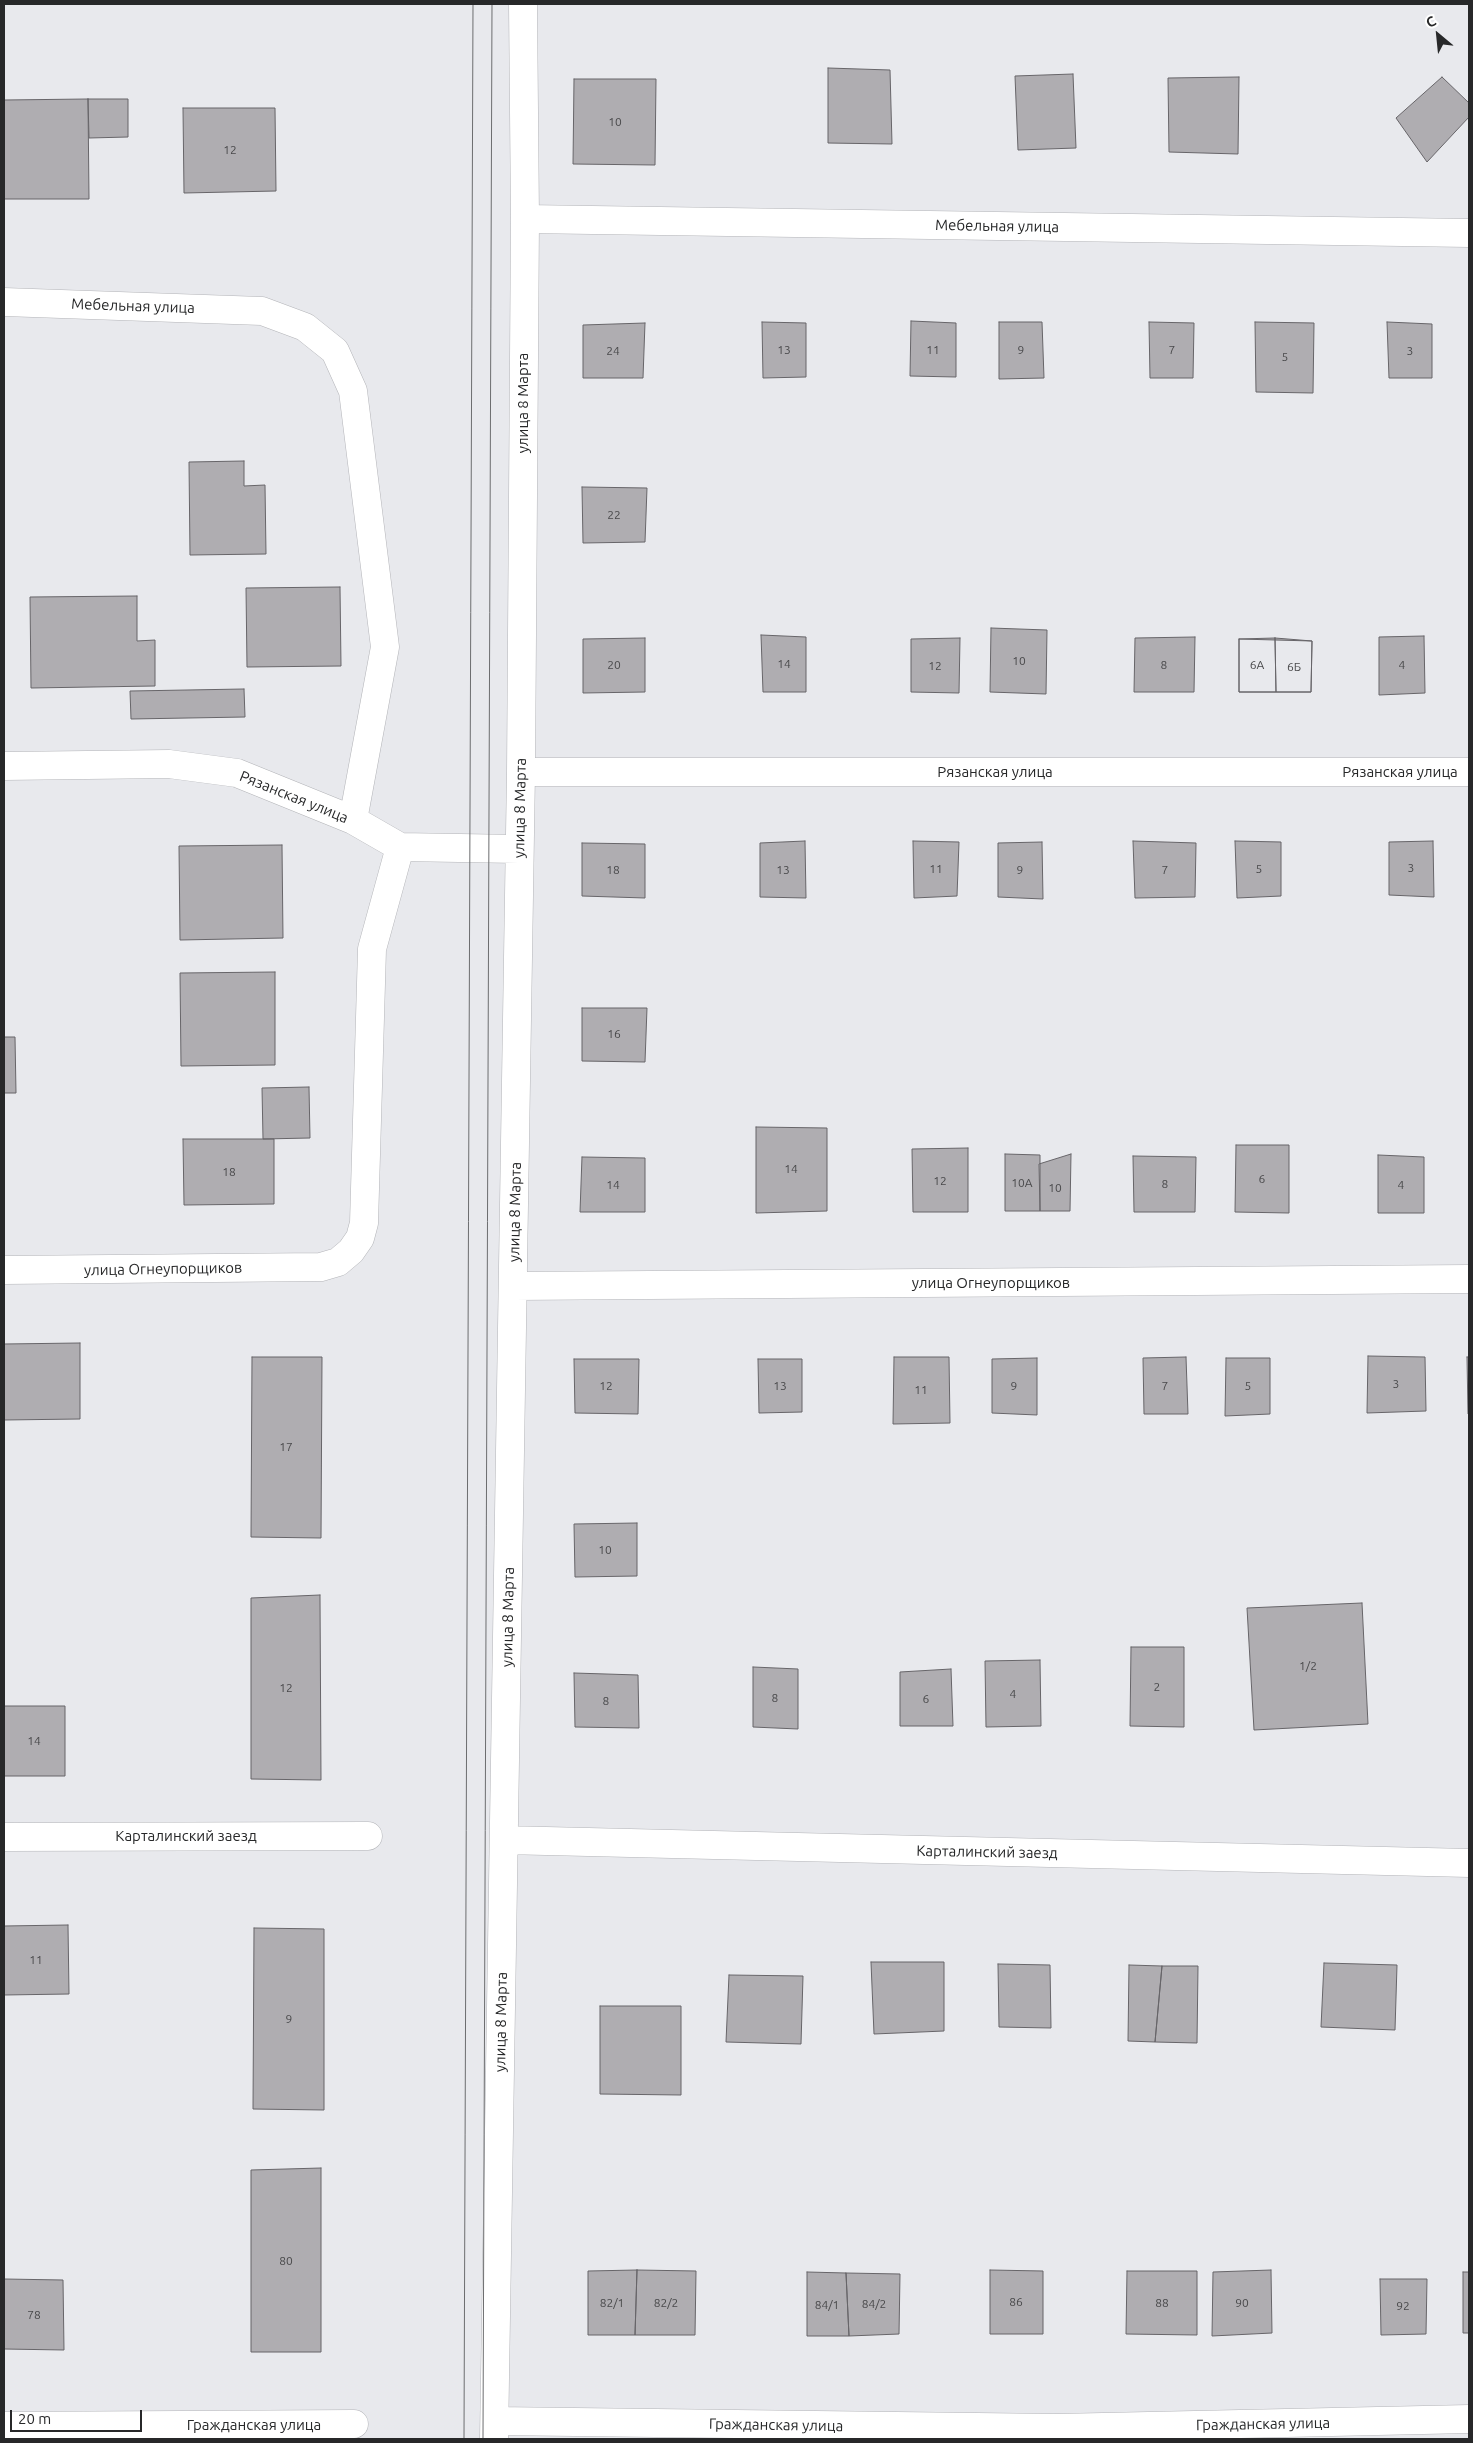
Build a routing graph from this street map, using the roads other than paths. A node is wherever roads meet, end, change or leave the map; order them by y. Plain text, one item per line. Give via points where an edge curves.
1 (523, 4) edge
2 (525, 219) junction
3 (1469, 233) edge
4 (4, 302) edge
5 (4, 766) edge
6 (521, 772) junction
7 (1469, 772) edge
8 (353, 820) junction
9 (400, 847) junction
10 (519, 848) junction
11 (4, 1270) edge
12 (1469, 1279) edge
13 (514, 1286) junction
14 (368, 1836) dead end
15 (4, 1837) edge
16 (504, 1840) junction
17 (1469, 1863) edge
18 (1469, 2419) edge
19 (354, 2424) dead end
20 (4, 2426) edge
21 (494, 2430) edge
22 (1057, 2434) edge

1 - 2 street, улица 8 Марта
2 - 3 street, Мебельная улица
2 - 6 street, улица 8 Марта
4 - 8 street, Мебельная улица via 262,311 305,327 335,351 353,391 385,647
5 - 8 street, Рязанская улица via 169,764 237,773
6 - 7 street, Рязанская улица
6 - 10 street, улица 8 Марта
8 - 9 street, Рязанская улица
9 - 10 street, Рязанская улица
9 - 11 street, улица Огнеупорщиков via 372,949 364,1223 360,1238 351,1251 338,1262 322,1267
10 - 13 street, улица 8 Марта
12 - 13 street, улица Огнеупорщиков
13 - 16 street, улица 8 Марта
14 - 15 street, Карталинский заезд
16 - 17 street, Карталинский заезд
16 - 21 street, улица 8 Марта
18 - 22 street, Гражданская улица
19 - 20 street, Гражданская улица
21 - 22 street, Гражданская улица

